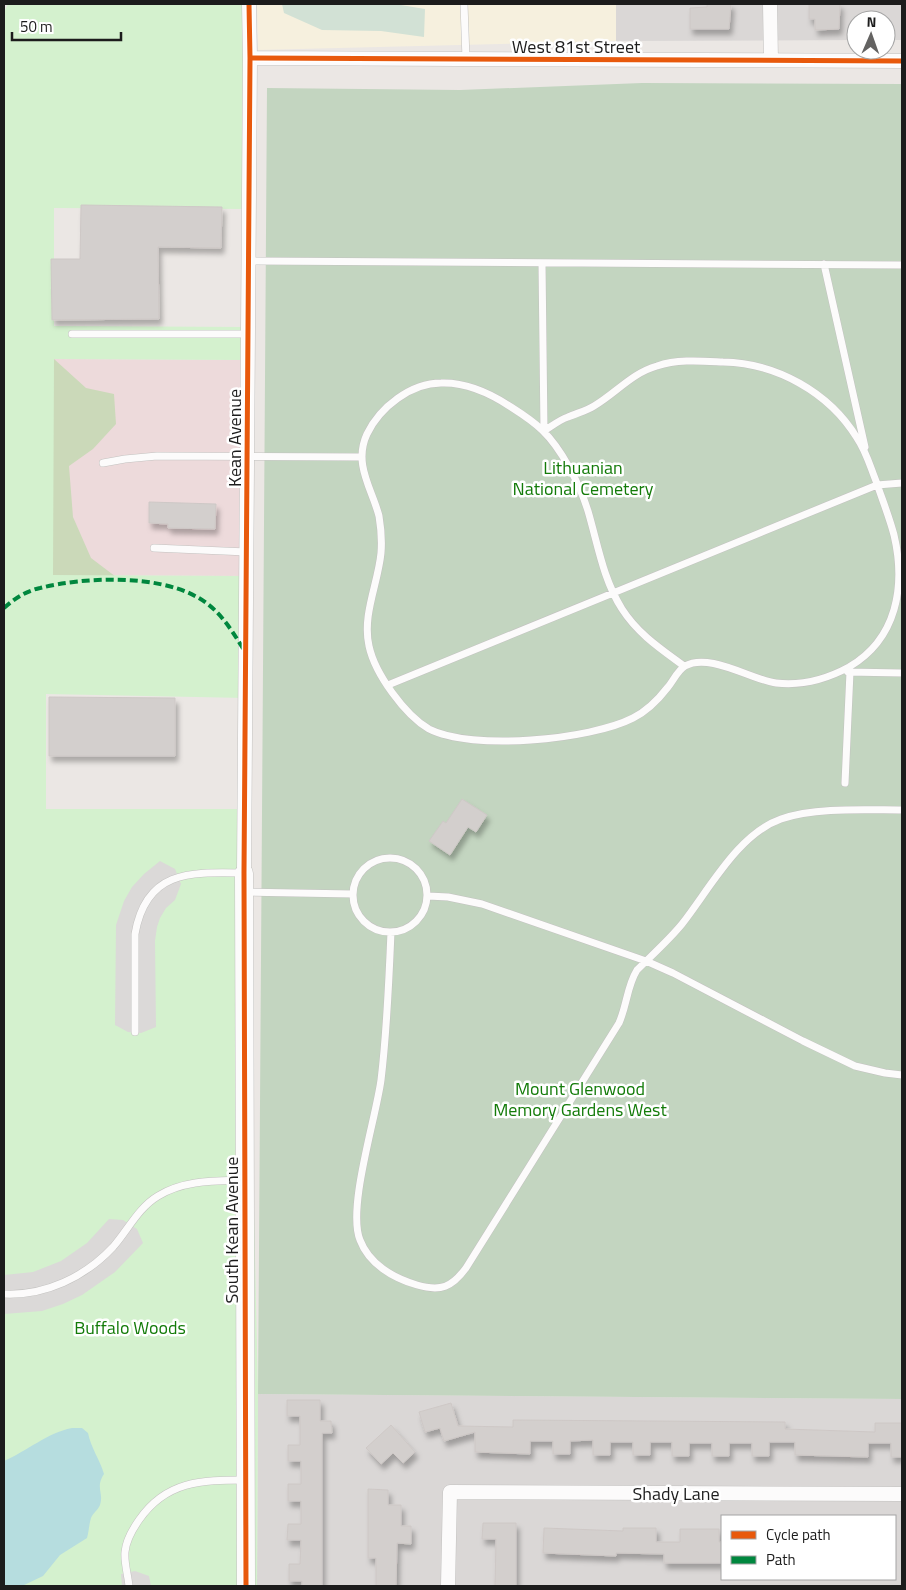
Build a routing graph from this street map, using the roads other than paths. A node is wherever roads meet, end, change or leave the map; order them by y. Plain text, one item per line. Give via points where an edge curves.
1 (249, 4) edge
2 (464, 4) edge
3 (770, 4) edge
4 (250, 58) junction
5 (466, 59) junction
6 (770, 60) junction
7 (902, 61) edge
8 (249, 261) junction
9 (542, 263) junction
10 (824, 264) junction
11 (902, 265) edge
12 (72, 334) dead end
13 (249, 334) junction
14 (544, 431) junction
15 (248, 455) junction
16 (867, 456) junction
17 (362, 457) junction
18 (103, 463) dead end
19 (902, 483) edge
20 (877, 485) junction
21 (154, 548) dead end
22 (247, 552) junction
23 (614, 594) junction
24 (684, 666) junction
25 (840, 671) junction
26 (850, 672) junction
27 (902, 673) edge
28 (388, 685) junction
29 (845, 782) dead end
30 (902, 810) edge
31 (244, 873) junction
32 (244, 892) junction
33 (352, 894) junction
34 (428, 896) junction
35 (391, 932) junction
36 (646, 961) junction
37 (135, 1032) dead end
38 (902, 1075) edge
39 (244, 1180) junction
40 (4, 1294) edge
41 (245, 1480) junction
42 (902, 1494) edge
43 (129, 1586) edge
44 (246, 1586) edge
45 (448, 1586) edge

1 - 4 street, Kean Avenue
2 - 5 lane
3 - 6 street
4 - 5 street, West 81st Street
4 - 8 street, Kean Avenue
5 - 6 street, West 81st Street
6 - 7 street, West 81st Street
8 - 9 lane
8 - 13 street, Kean Avenue
9 - 10 lane
9 - 14 lane
10 - 11 lane
10 - 16 lane
12 - 13 lane
13 - 15 street, Kean Avenue
14 - 16 lane via 595,406 644,370 698,361 734,362 764,367 815,394 849,426
14 - 17 lane via 484,392 465,384 434,383 412,390 388,407 364,440
14 - 23 lane via 579,487
15 - 17 lane
15 - 18 lane via 157,456
15 - 22 street, Kean Avenue
16 - 20 lane
17 - 28 lane via 369,491 377,508 381,535 368,636 370,650
19 - 20 lane
20 - 23 lane
20 - 25 lane via 897,550 898,598 893,616 872,649 859,661
21 - 22 lane
22 - 31 street, Kean Avenue
23 - 24 lane via 632,624
23 - 28 lane
24 - 25 lane via 690,663 720,665 776,683 816,681
24 - 28 lane via 651,706 629,720 578,734 518,740 440,734 407,712
25 - 26 lane
26 - 27 lane
26 - 29 lane
30 - 36 lane via 811,813 789,816 766,826 738,850 681,925
31 - 32 street, South Kean Avenue
31 - 37 lane via 202,872 178,876 147,901 135,934
32 - 33 lane
32 - 39 street, South Kean Avenue
33 - 34 lane via 360,874 368,865 392,858 406,861 422,875
33 - 35 lane via 364,921 380,931
34 - 35 lane via 422,915 413,924
34 - 36 lane via 482,904
35 - 36 lane via 381,1079 360,1182 356,1227 365,1251 386,1272 432,1288 450,1285 466,1268 618,1023 625,1010 633,977
36 - 38 lane via 855,1066
39 - 40 lane via 202,1182 170,1190 146,1205 112,1247 82,1272 35,1293
39 - 41 street, South Kean Avenue
41 - 43 lane via 196,1482 178,1487 154,1502 133,1528 128,1540 125,1552
41 - 44 street, South Kean Avenue
42 - 45 street, Shady Lane via 450,1492

